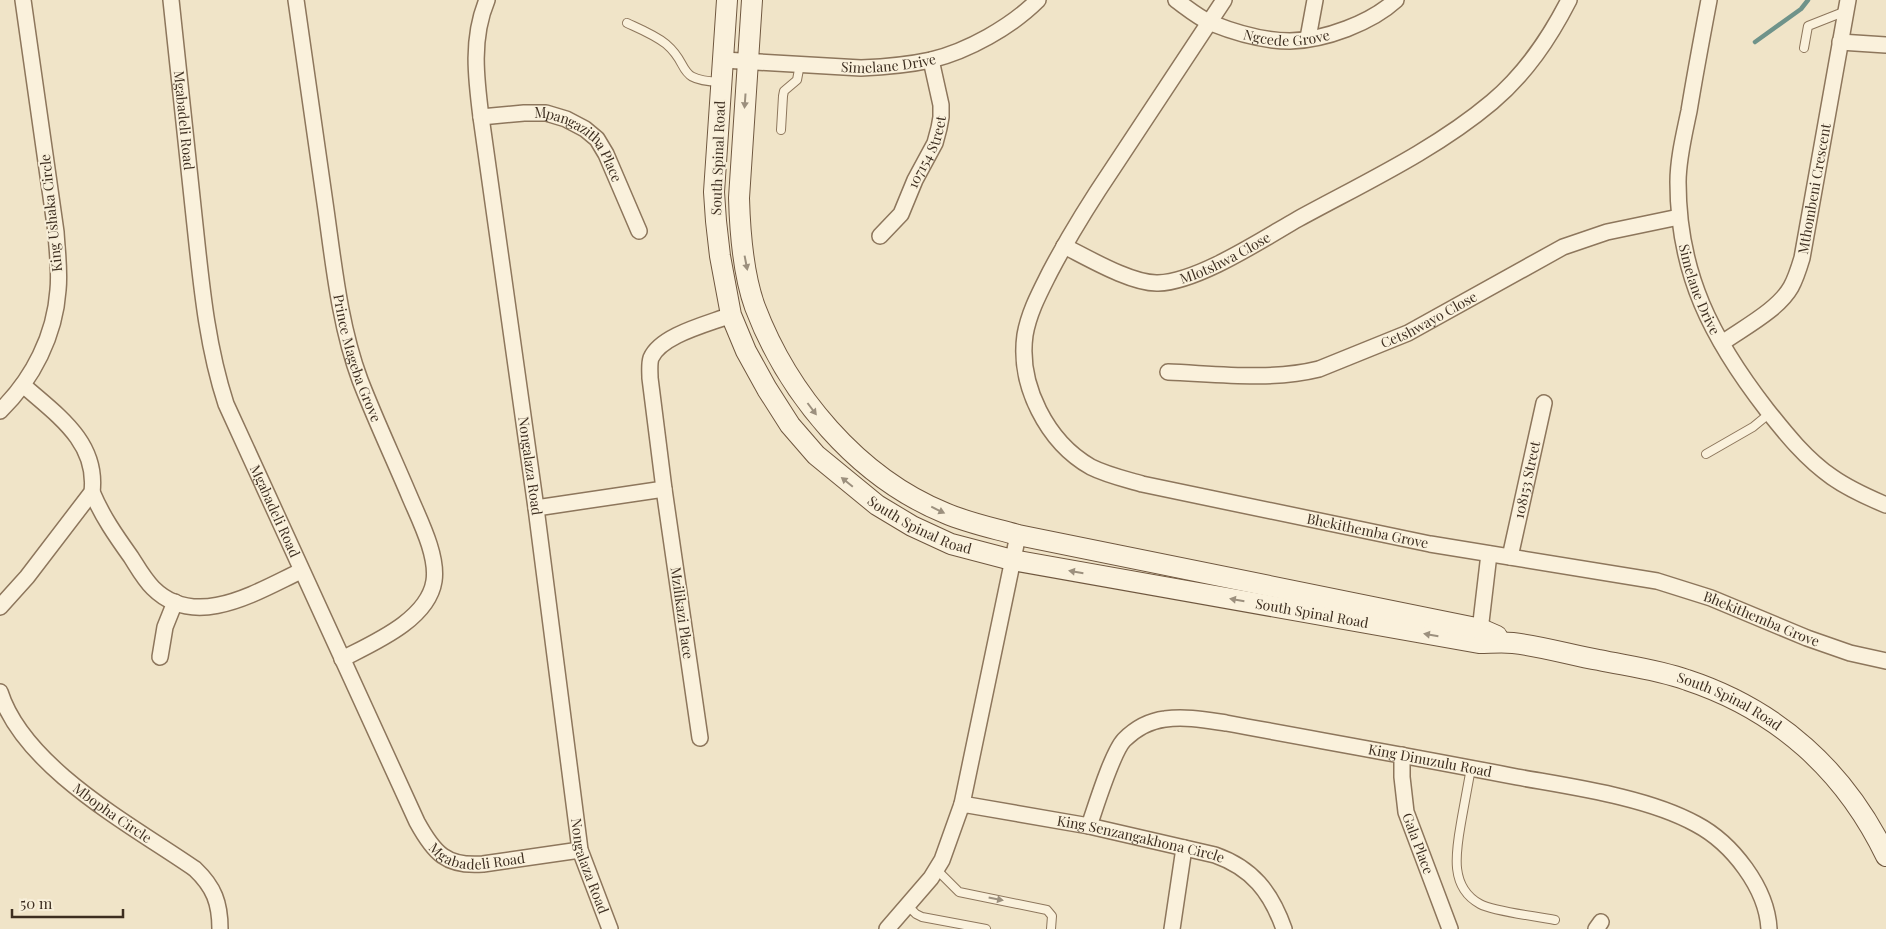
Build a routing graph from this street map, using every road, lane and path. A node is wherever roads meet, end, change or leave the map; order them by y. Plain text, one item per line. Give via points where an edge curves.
1 (23, 0) edge
2 (171, 0) edge
3 (296, 0) edge
4 (487, 0) edge
5 (727, 0) edge
6 (752, 0) edge
7 (1038, 0) edge
8 (1224, 0) edge
9 (1314, 0) edge
10 (1396, 0) edge
11 (1569, 0) edge
12 (1709, 0) edge
13 (1180, 1) edge
14 (1847, 6) edge
15 (627, 23) dead end
16 (1209, 23) junction
17 (1308, 38) junction
18 (1840, 42) junction
19 (1886, 45) edge
20 (1804, 48) dead end
21 (723, 60) junction
22 (932, 60) junction
23 (748, 61) junction
24 (800, 64) junction
25 (722, 82) junction
26 (481, 117) junction
27 (781, 130) dead end
28 (1679, 217) junction
29 (639, 231) dead end
30 (880, 236) dead end
31 (1064, 246) junction
32 (731, 315) junction
33 (1722, 343) junction
34 (1168, 372) dead end
35 (23, 385) junction
36 (1544, 403) dead end
37 (0, 411) edge
38 (1770, 413) junction
39 (1706, 454) dead end
40 (664, 489) junction
41 (92, 492) junction
42 (1886, 505) edge
43 (536, 508) junction
44 (1018, 535) junction
45 (1489, 554) junction
46 (1510, 557) junction
47 (1012, 560) junction
48 (301, 571) junction
49 (175, 602) junction
50 (0, 607) edge
51 (1480, 636) junction
52 (160, 657) dead end
53 (342, 659) junction
54 (1886, 661) edge
55 (0, 692) edge
56 (700, 738) dead end
57 (1402, 755) junction
58 (1471, 768) junction
59 (962, 804) junction
60 (1089, 826) junction
61 (1184, 848) junction
62 (580, 850) junction
63 (1886, 856) edge
64 (936, 870) junction
65 (908, 906) junction
66 (1555, 920) dead end
67 (220, 929) edge
68 (610, 929) edge
69 (887, 929) edge
70 (986, 929) edge
71 (1051, 929) edge
72 (1172, 929) edge
73 (1284, 929) edge
74 (1450, 929) edge
75 (1769, 929) edge

1 - 35 street, King Ushaka Circle via 59,263 58,290 48,337
2 - 48 street, Mgabadeli Road via 199,264 214,362 226,404
3 - 53 street, Prince Mageba Grove via 335,278 351,353 418,515 435,568 434,583 420,610 388,635
4 - 26 street, Nongalaza Road via 480,20 475,58
5 - 21 street, South Spinal Road
6 - 23 street, South Spinal Road
7 - 22 street, Simelane Drive via 988,37
8 - 16 street
9 - 17 street
10 - 17 street, Ngcede Grove via 1370,20
11 - 31 street, Mlotshwa Close via 1538,52 1519,76 1463,125 1218,263 1181,278 1157,283 1123,274
12 - 28 street, Simelane Drive via 1682,148 1678,180
13 - 16 street, Ngcede Grove
14 - 18 street, Mthombeni Crescent
14 - 20 lane via 1808,26
15 - 25 lane via 664,42 694,79
16 - 17 street, Ngcede Grove via 1272,40
16 - 31 street
18 - 19 street
18 - 33 street, Mthombeni Crescent via 1797,274 1791,288 1776,304
21 - 23 street, Simelane Drive
21 - 25 street, South Spinal Road
22 - 24 street, Simelane Drive via 862,68
22 - 30 street, 107154 Street via 941,105 937,135 901,214
23 - 24 street, Simelane Drive
23 -> 44 street, South Spinal Road via 739,198 740,231 755,305 774,352 815,413 875,471 910,496 944,513
24 - 27 lane via 797,80 782,96
25 - 32 street, South Spinal Road via 714,192
26 - 29 street, Mpangazitha Place via 546,113 585,129 597,139 606,154
26 - 43 street, Nongalaza Road
28 - 33 street, Simelane Drive via 1695,288
28 - 34 street, Cetshwayo Close via 1606,232 1569,245 1408,333 1319,369 1261,375
31 - 45 street, Bhekithemba Grove via 1036,300 1025,336 1024,356 1029,384 1042,416 1070,452 1091,467 1142,484
32 - 40 street, Mzilikazi Place via 676,336 660,347 650,360
47 -> 32 street, South Spinal Road via 951,544 912,526 877,505 816,455 790,425 767,389
33 - 38 street, Simelane Drive via 1741,376
35 - 37 street, King Ushaka Circle
35 - 41 street via 61,419 83,445 92,466
36 - 46 street, 108153 Street
38 - 39 lane
38 - 42 street, Simelane Drive via 1809,458 1832,477
40 - 43 street
40 - 56 street, Mzilikazi Place
41 - 49 street via 106,522 144,578
41 - 50 street
43 - 62 street, Nongalaza Road
44 - 47 street
44 - 51 street, South Spinal Road
45 - 46 street, Bhekithemba Grove
45 - 51 street
46 - 54 street, Bhekithemba Grove via 1623,574 1686,589 1807,638
51 -> 47 street, South Spinal Road
47 - 59 street
48 - 49 street via 219,606
48 - 53 street, Mgabadeli Road
49 - 52 street via 165,628
51 - 63 street, South Spinal Road via 1687,680 1756,712 1791,735 1837,778 1864,815
53 - 62 street, Mgabadeli Road via 417,822 433,849 456,863 469,865
55 - 67 street, Mbopha Circle via 21,733 50,764 206,879 218,906
57 - 58 street, King Dinuzulu Road
57 - 60 street, King Dinuzulu Road via 1226,723 1164,719 1141,726 1123,742
57 - 74 street, Gala Place via 1406,812
58 - 66 lane via 1456,850 1456,864 1463,888 1485,906
58 - 75 street, King Dinuzulu Road via 1602,793 1660,809 1697,824 1740,862 1765,905
59 - 60 street, King Senzangakhona Circle
59 - 64 street via 948,847
60 - 61 street, King Senzangakhona Circle
61 - 72 street
61 - 73 street, King Senzangakhona Circle via 1230,860 1249,872 1267,892
62 - 68 street, Nongalaza Road
64 - 65 street
64 -> 71 lane via 960,892 1047,910 1052,916
65 - 69 street
65 - 70 lane via 922,917

